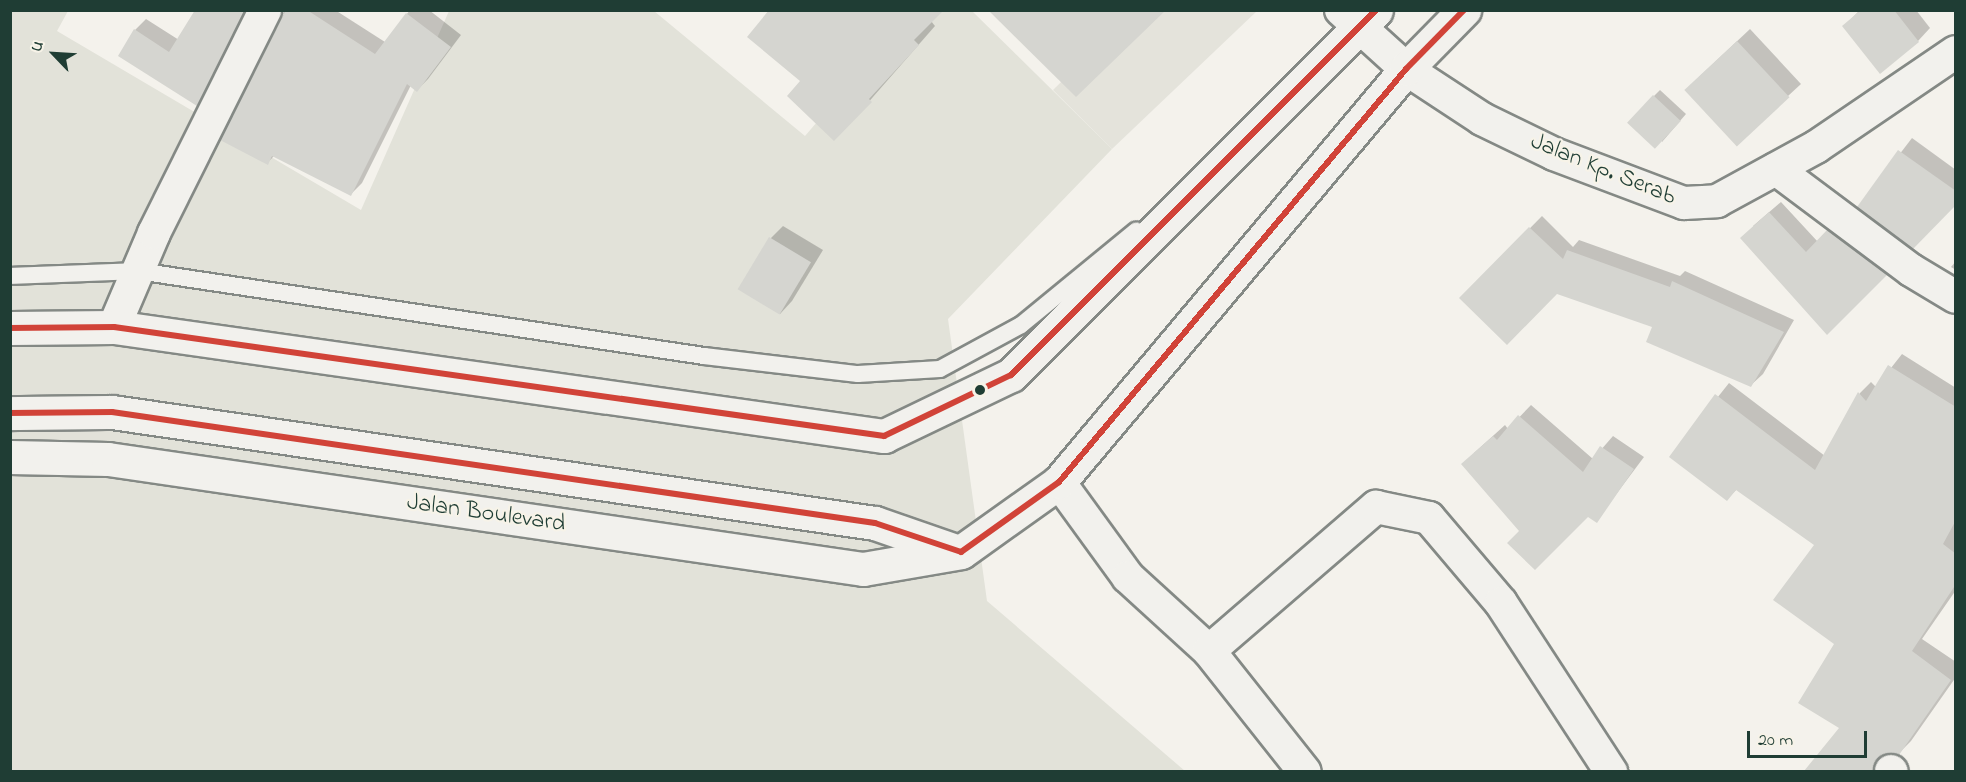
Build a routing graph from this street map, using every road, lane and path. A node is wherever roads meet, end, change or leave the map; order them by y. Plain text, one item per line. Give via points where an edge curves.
1 (265, 10) edge
2 (1464, 10) edge
3 (1360, 16) edge
4 (1956, 52) edge
5 (1406, 69) junction
6 (1233, 156) junction
7 (1776, 169) junction
8 (138, 271) junction
9 (10, 276) edge
10 (1956, 297) edge
11 (114, 327) junction
12 (10, 328) edge
13 (10, 413) edge
14 (10, 457) edge
15 (1059, 482) junction
16 (961, 552) junction
17 (1209, 651) junction
18 (1305, 771) edge
19 (1611, 771) edge

1 - 8 street
2 - 5 main road, Jalan Boulevard
3 - 5 street, Jalan Kp. Serab
3 - 6 main road
4 - 7 street, Jalan Kp. Serab via 1816,147
5 - 7 street, Jalan Kp. Serab via 1482,119 1554,154 1684,203 1717,201
5 - 15 main road, Jalan Boulevard
6 - 8 lane via 1021,325 940,369 858,374 704,356
6 - 11 main road via 1011,375 884,436
7 - 10 street via 1911,270
8 - 9 lane
8 - 11 street
11 - 12 main road
13 - 16 main road, Jalan Boulevard via 112,412 874,523
14 - 16 main road, Jalan Boulevard via 108,459 863,569
15 - 16 main road, Jalan Boulevard
15 - 17 street via 1128,577
17 - 18 street
17 - 19 street via 1376,507 1429,518 1501,603

